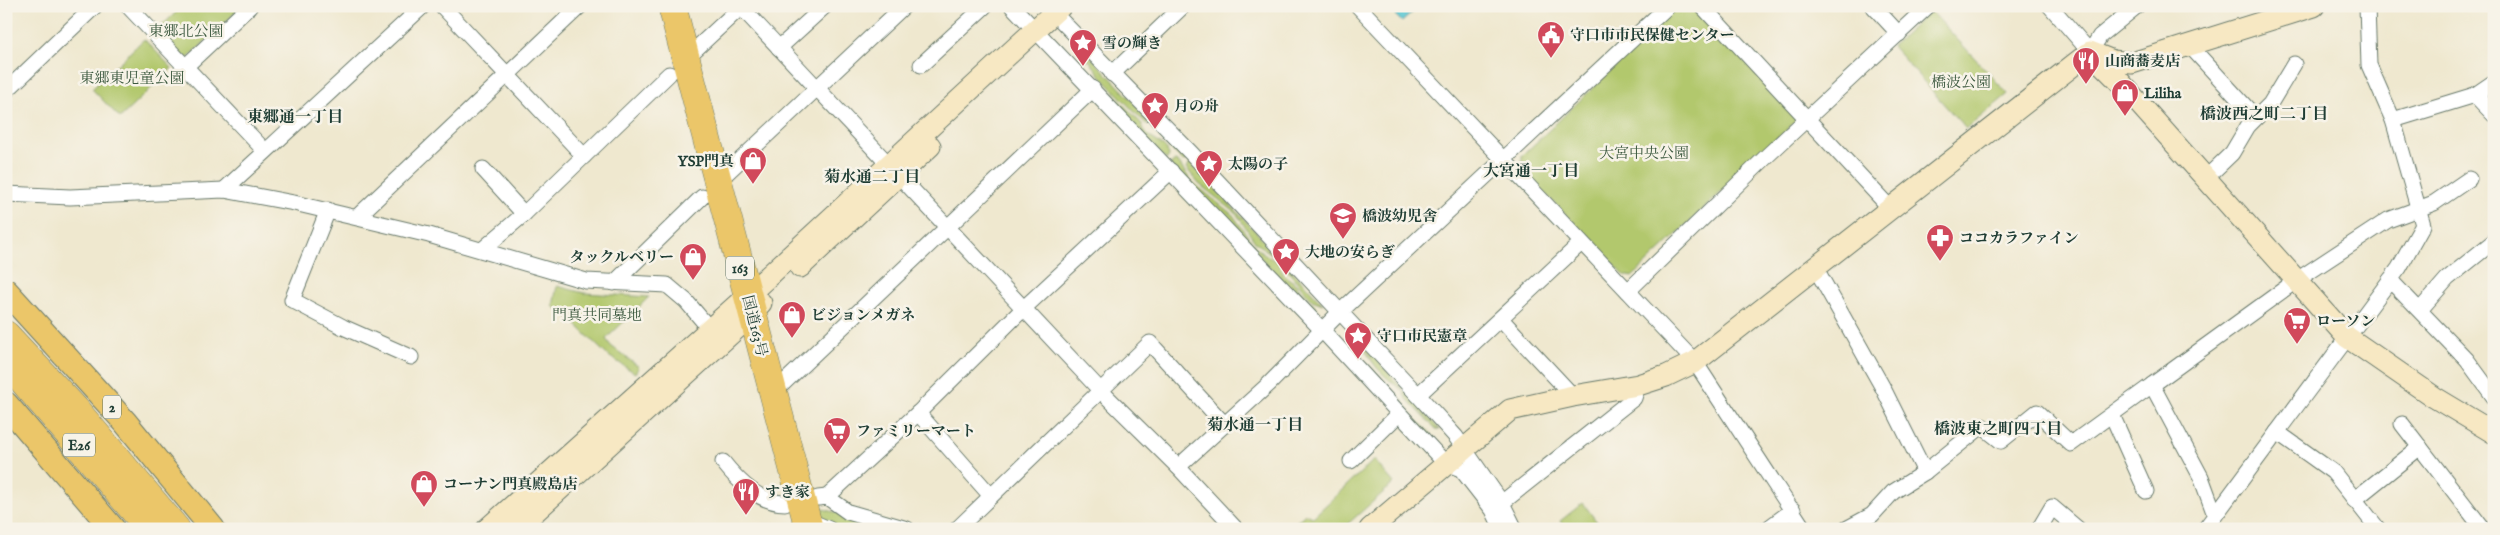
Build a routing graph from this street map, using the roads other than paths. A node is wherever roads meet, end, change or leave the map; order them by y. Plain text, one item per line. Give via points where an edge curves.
1 (95, 6) edge
2 (128, 6) edge
3 (250, 6) edge
4 (423, 6) edge
5 (442, 6) edge
6 (580, 6) edge
7 (653, 6) edge
8 (672, 6) edge
9 (825, 6) edge
10 (904, 6) edge
11 (986, 6) edge
12 (1012, 6) edge
13 (1076, 6) edge
14 (1184, 6) edge
15 (1358, 6) edge
16 (1668, 6) edge
17 (1702, 6) edge
18 (1873, 6) edge
19 (1928, 6) edge
20 (2050, 6) edge
21 (2137, 6) edge
22 (2314, 6) edge
23 (2367, 6) edge
24 (741, 7) edge
25 (1056, 12) edge
26 (1039, 34) junction
27 (1899, 34) junction
28 (2190, 46) junction
29 (779, 48) junction
30 (2090, 52) junction
31 (2294, 64) dead end
32 (922, 65) dead end
33 (185, 67) junction
34 (676, 67) junction
35 (1112, 74) junction
36 (508, 76) junction
37 (2494, 82) edge
38 (817, 87) junction
39 (1093, 89) junction
40 (6, 90) edge
41 (2475, 95) junction
42 (2494, 115) edge
43 (2255, 117) junction
44 (1807, 119) junction
45 (2394, 120) junction
46 (265, 152) junction
47 (584, 156) junction
48 (1504, 160) junction
49 (483, 168) dead end
50 (895, 169) junction
51 (1171, 171) junction
52 (2206, 178) junction
53 (2469, 179) dead end
54 (224, 190) junction
55 (709, 190) junction
56 (6, 194) edge
57 (1891, 208) junction
58 (2417, 209) junction
59 (328, 210) junction
60 (524, 214) junction
61 (356, 217) junction
62 (949, 227) junction
63 (2494, 241) edge
64 (1581, 243) junction
65 (482, 250) junction
66 (1815, 267) junction
67 (2297, 280) junction
68 (2390, 280) junction
69 (614, 283) junction
70 (6, 291) edge
71 (1628, 291) junction
72 (1024, 308) junction
73 (2420, 310) junction
74 (742, 311) junction
75 (1340, 312) junction
76 (1501, 319) junction
77 (6, 324) edge
78 (709, 328) junction
79 (1322, 330) junction
80 (6, 336) edge
81 (2348, 337) junction
82 (411, 357) dead end
83 (6, 362) edge
84 (1695, 362) junction
85 (1638, 385) junction
86 (2152, 386) junction
87 (1100, 390) junction
88 (772, 394) junction
89 (1418, 395) junction
90 (1573, 396) junction
91 (2494, 397) edge
92 (6, 404) edge
93 (918, 413) junction
94 (1399, 414) junction
95 (2112, 416) junction
96 (125, 422) junction
97 (2402, 424) dead end
98 (1225, 425) junction
99 (2276, 432) junction
100 (2494, 432) edge
101 (2420, 447) junction
102 (1463, 448) junction
103 (1350, 461) dead end
104 (723, 462) dead end
105 (1445, 463) junction
106 (1178, 467) junction
107 (1925, 472) junction
108 (130, 473) junction
109 (2146, 491) dead end
110 (991, 496) junction
111 (827, 497) junction
112 (2354, 500) junction
113 (1498, 506) junction
114 (1793, 510) junction
115 (2216, 515) junction
116 (805, 520) edge
117 (2494, 522) edge
118 (114, 529) edge
119 (150, 529) edge
120 (176, 529) edge
121 (186, 529) edge
122 (213, 529) edge
123 (487, 529) edge
124 (516, 529) edge
125 (908, 529) edge
126 (957, 529) edge
127 (1236, 529) edge
128 (1370, 529) edge
129 (1502, 529) edge
130 (1515, 529) edge
131 (1767, 529) edge
132 (1804, 529) edge
133 (1846, 529) edge
134 (2039, 529) edge
135 (2078, 529) edge
136 (2205, 529) edge
137 (2378, 529) edge
138 (2484, 529) edge

1 - 40 street
2 - 33 street
3 - 33 street
4 - 46 street
5 - 36 street
6 - 36 street
7 - 34 highway, 国道163号 / 163
8 - 34 highway, 国道163号 / 163
9 - 29 street
10 - 38 street
11 - 32 street
12 - 26 street
13 - 25 street
14 - 35 street
15 - 48 street
16 - 48 street
17 - 44 street
18 - 27 street
19 - 27 street
20 - 30 street
21 - 30 street via 2100,36
22 - 28 street
23 - 45 street via 2369,65
24 - 29 street
24 - 34 street
25 - 26 street
25 - 35 street
26 - 39 street
26 - 50 street
27 - 44 street
28 - 30 street via 2132,63 2112,61
28 - 43 street
29 - 38 street
30 - 52 street
30 - 57 street
31 - 43 street via 2270,104
33 - 46 street
34 - 47 street
34 - 55 highway, 国道163号 / 163
35 - 75 street
36 - 47 street
36 - 61 street
37 - 41 street
38 - 50 street
38 - 55 street
39 - 51 street
39 - 62 street
41 - 42 street
41 - 45 street
43 - 52 street via 2232,153
44 - 57 street
44 - 71 street
45 - 58 street
46 - 54 street
47 - 60 street
48 - 64 street
48 - 75 street
49 - 60 street
50 - 62 street
50 - 74 street
51 - 72 street
51 - 79 street
52 - 67 street
53 - 58 street via 2434,203
54 - 56 street via 70,197
54 - 59 street
55 - 69 street
55 - 74 highway, 国道163号 / 163
57 - 66 street
58 - 67 street via 2388,220
58 - 68 street via 2423,225
59 - 61 street
59 - 82 street via 292,300
60 - 65 street
61 - 65 street
62 - 72 street
62 - 88 street
63 - 73 street via 2446,279
64 - 71 street
64 - 76 street
65 - 69 street via 586,281
66 - 84 street
66 - 107 street via 1883,388
67 - 81 street
67 - 86 street
68 - 73 street
68 - 81 street
69 - 78 street via 667,285
70 - 96 main road, 2
71 - 84 street
72 - 87 street
72 - 93 street
73 - 91 street via 2467,360
74 - 78 street
74 - 88 highway, 国道163号 / 163
74 - 116 highway, 国道163号 / 163 via 752,377
74 - 124 street
75 - 79 street
75 - 89 street
76 - 89 street
76 - 90 street
77 - 108 highway via 74,400
78 - 123 street
79 - 94 street
79 - 98 street
80 - 108 highway, E26
81 - 99 street
81 - 100 street via 2434,397
83 - 119 highway, E26
84 - 85 street
84 - 114 street
85 - 90 street
85 - 113 street via 1634,398
86 - 95 street
86 - 115 street via 2201,477
87 - 98 street via 1150,343
87 - 106 street
87 - 110 street
88 - 116 highway, 国道163号 / 163
89 - 102 street
90 - 102 street via 1510,410
92 - 118 main road
93 - 110 street
93 - 111 street
94 - 103 street
94 - 105 street
95 - 107 street via 2071,444 2037,412 2001,441 1982,426
95 - 109 street
96 - 121 main road via 136,464
96 - 122 main road, 2
97 - 101 street
98 - 106 street
99 - 112 street via 2333,472
99 - 115 street
101 - 112 street
101 - 138 street
102 - 105 street
102 - 113 street
104 - 116 street via 734,476 756,493
105 - 113 street via 1461,468
105 - 128 street
106 - 127 street
107 - 133 street via 1893,492 1872,515
108 - 120 highway, E26
110 - 126 street
111 - 116 street
111 - 125 street via 848,512
112 - 137 street
113 - 129 street
113 - 130 street
114 - 131 street
114 - 132 street
115 - 136 street
117 - 138 street
134 - 135 street via 2052,507

